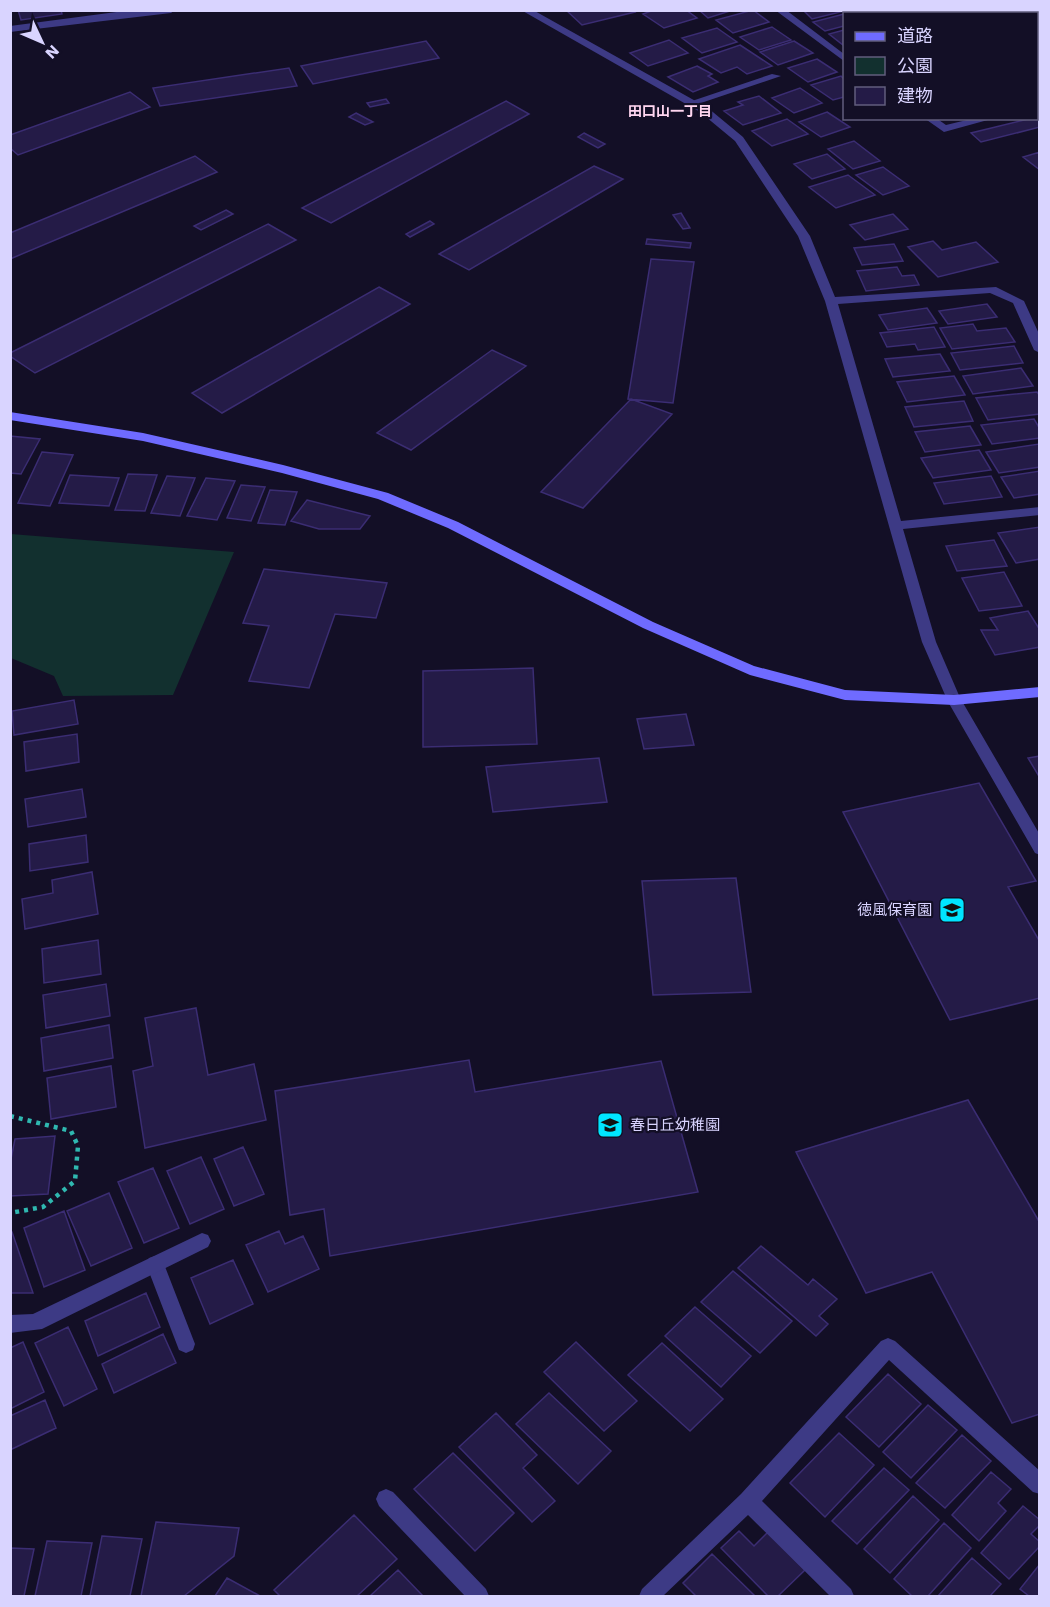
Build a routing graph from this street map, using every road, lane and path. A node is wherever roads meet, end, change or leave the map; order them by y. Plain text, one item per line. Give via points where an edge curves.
1 (171, 10) edge
2 (525, 10) edge
3 (779, 10) edge
4 (124, 12) edge
5 (10, 29) edge
6 (843, 57) edge
7 (776, 76) dead end
8 (691, 103) junction
9 (932, 120) edge
10 (982, 120) edge
11 (831, 301) junction
12 (1040, 350) edge
13 (10, 416) edge
14 (1040, 511) edge
15 (895, 526) junction
16 (1040, 692) edge
17 (954, 700) junction
18 (1040, 849) edge
19 (10, 1116) edge
20 (10, 1213) edge
21 (202, 1241) dead end
22 (155, 1264) junction
23 (10, 1324) edge
24 (186, 1344) dead end
25 (1040, 1485) edge
26 (386, 1499) dead end
27 (748, 1501) junction
28 (479, 1596) edge
29 (649, 1596) edge
30 (844, 1596) edge

1 - 4 street
2 - 8 street
3 - 6 street
4 - 5 street
7 - 8 street
8 - 11 street via 739,139 804,236
9 - 10 street via 944,129
11 - 12 street via 992,289 1018,301
11 - 15 street
13 - 17 street via 143,436 383,496 453,525 648,625 750,670 845,694
14 - 15 street
15 - 17 street via 929,642
16 - 17 street
17 - 18 street
19 - 20 path via 70,1131 78,1146 75,1181 43,1207
21 - 22 street
22 - 23 street via 35,1323
22 - 24 street
25 - 27 street via 888,1347
26 - 28 street
27 - 29 street
27 - 30 street

